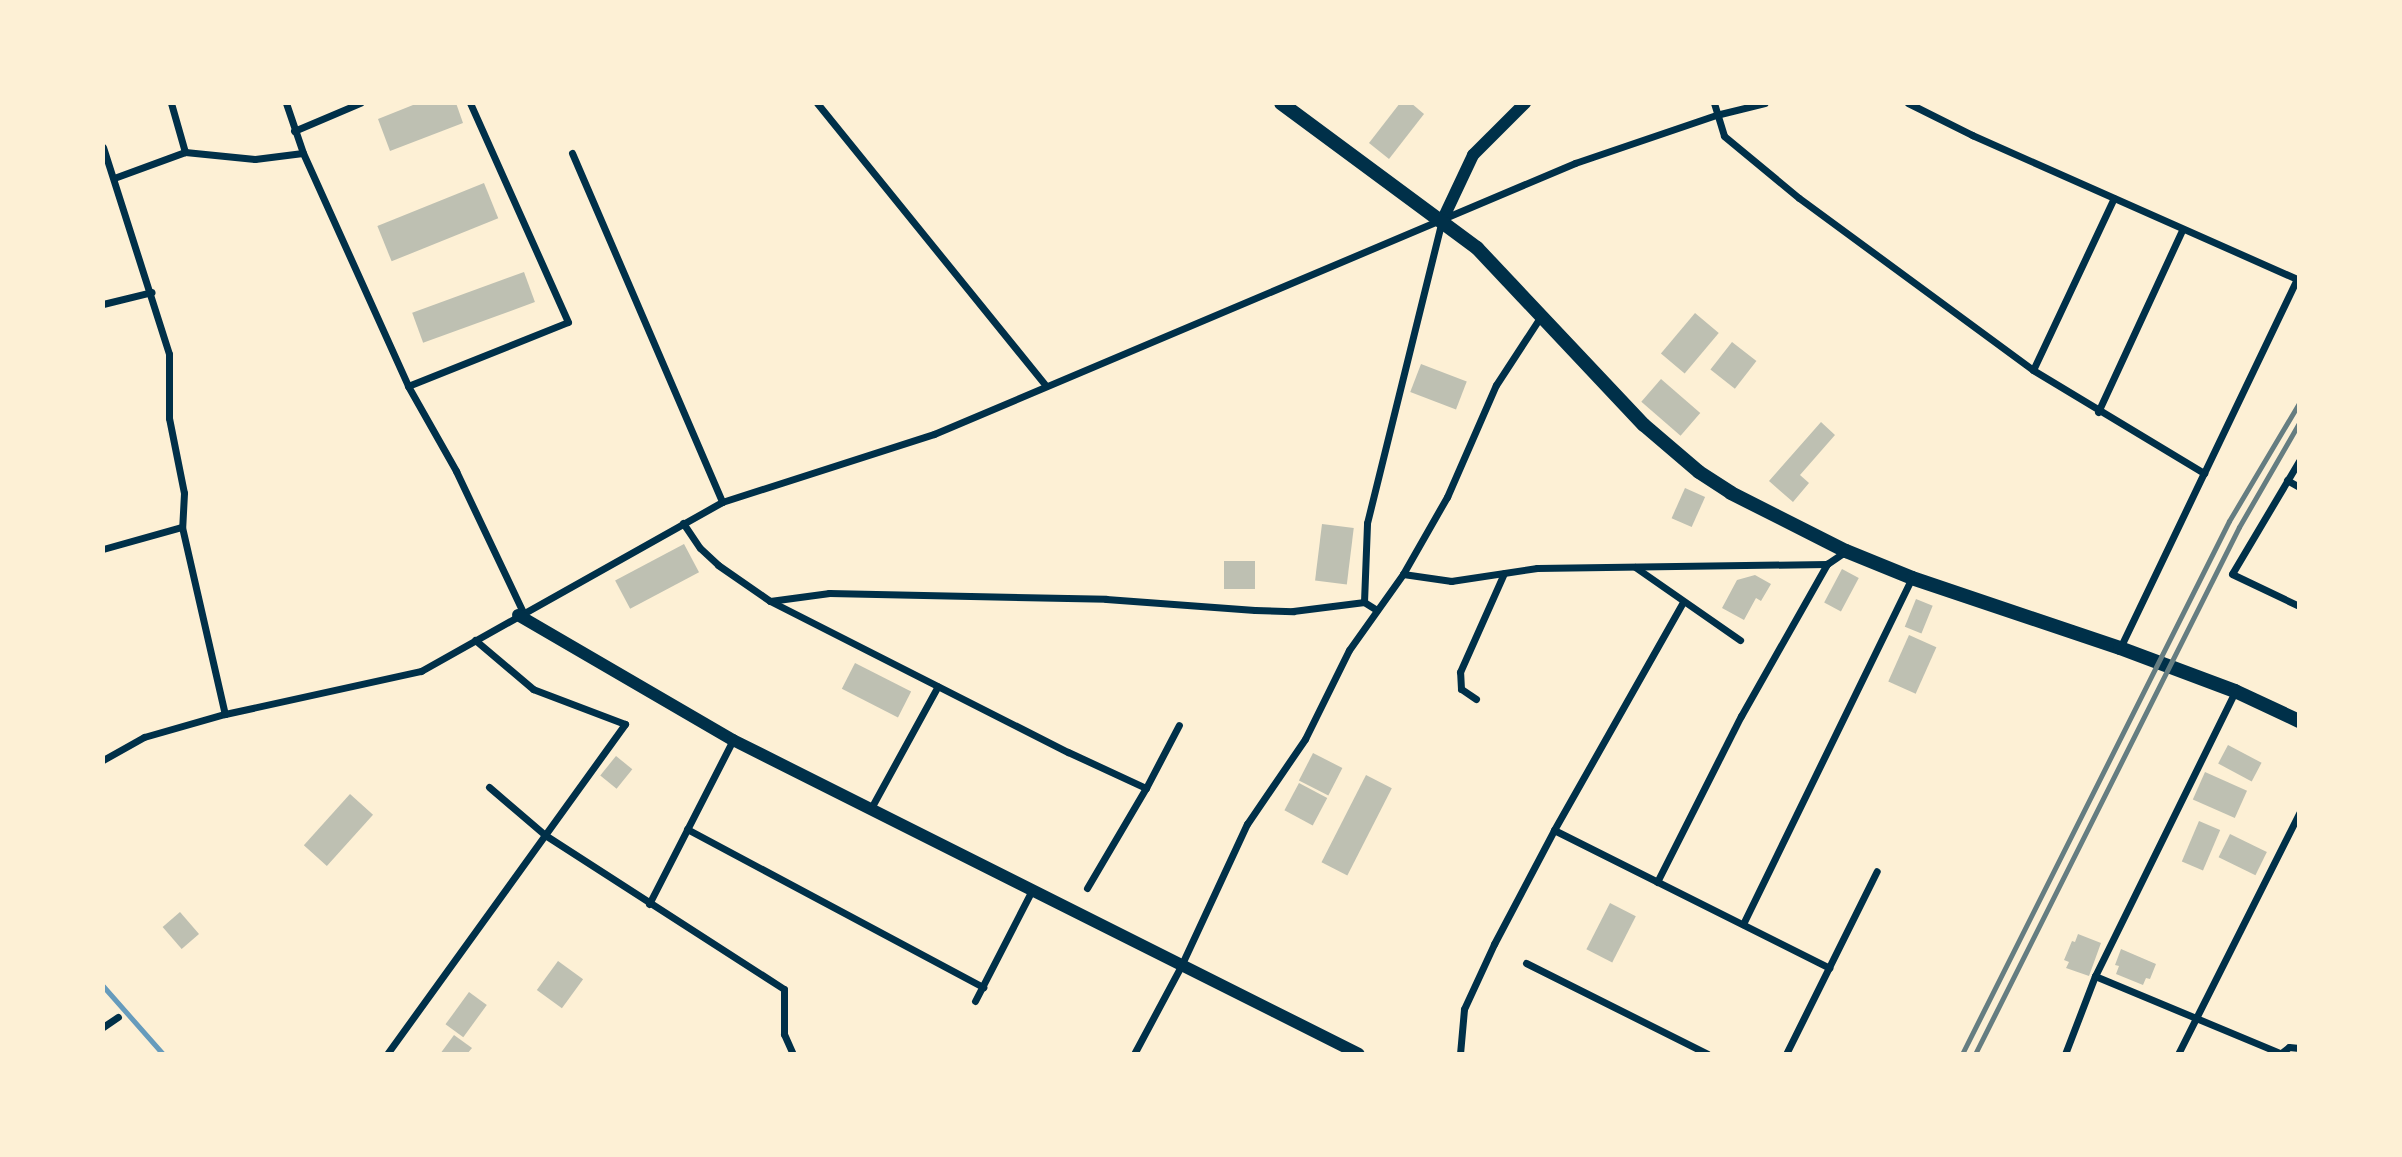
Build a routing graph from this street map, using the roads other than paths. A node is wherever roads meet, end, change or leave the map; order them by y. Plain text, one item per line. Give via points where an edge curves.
1 (171, 103) edge
2 (286, 103) edge
3 (360, 103) edge
4 (470, 103) edge
5 (817, 103) edge
6 (1281, 103) edge
7 (1525, 103) edge
8 (1714, 103) edge
9 (1765, 103) edge
10 (1908, 103) edge
11 (1716, 115) junction
12 (294, 131) junction
13 (103, 147) edge
14 (186, 152) junction
15 (303, 153) junction
16 (572, 153) dead end
17 (114, 178) junction
18 (2114, 198) junction
19 (1442, 220) junction
20 (2182, 230) junction
21 (2298, 280) edge
22 (152, 292) junction
23 (103, 304) edge
24 (1541, 316) junction
25 (2033, 370) junction
26 (408, 386) junction
27 (1046, 386) junction
28 (2098, 412) junction
29 (2299, 461) edge
30 (2204, 473) junction
31 (2287, 480) junction
32 (2299, 487) edge
33 (722, 502) junction
34 (683, 523) junction
35 (182, 527) junction
36 (103, 549) edge
37 (1846, 551) junction
38 (1827, 564) junction
39 (1635, 567) junction
40 (1403, 573) junction
41 (1504, 573) junction
42 (1912, 578) junction
43 (770, 601) junction
44 (1683, 601) junction
45 (1364, 602) junction
46 (2299, 606) edge
47 (1377, 610) junction
48 (521, 613) junction
49 (475, 640) junction
50 (1740, 640) dead end
51 (2120, 648) junction
52 (938, 686) junction
53 (2235, 691) junction
54 (1476, 699) dead end
55 (225, 714) junction
56 (2299, 721) edge
57 (1179, 725) dead end
58 (733, 740) junction
59 (103, 760) edge
60 (489, 787) dead end
61 (1146, 788) junction
62 (870, 810) junction
63 (2299, 813) edge
64 (687, 829) junction
65 (1554, 830) junction
66 (545, 835) junction
67 (1877, 871) dead end
68 (1657, 883) junction
69 (1087, 888) dead end
70 (1031, 892) junction
71 (649, 904) junction
72 (1742, 924) junction
73 (1525, 963) dead end
74 (1181, 966) junction
75 (1829, 968) junction
76 (2095, 976) junction
77 (983, 987) junction
78 (975, 1001) dead end
79 (118, 1017) dead end
80 (2193, 1018) junction
81 (103, 1027) edge
82 (2299, 1048) edge
83 (2280, 1053) edge
84 (387, 1054) edge
85 (793, 1054) edge
86 (1134, 1054) edge
87 (1359, 1054) edge
88 (1460, 1054) edge
89 (1708, 1054) edge
90 (1786, 1054) edge
91 (2065, 1054) edge
92 (2178, 1054) edge

1 - 14 street
2 - 12 street
3 - 12 street
4 - 26 street via 568,322
5 - 27 street
6 - 19 main road
7 - 19 street via 1473,155
8 - 11 street
9 - 11 street
10 - 18 street
11 - 19 street via 1575,163
11 - 25 street via 1724,135 1800,198
12 - 15 street
13 - 17 street
14 - 15 street via 255,159
14 - 17 street
15 - 26 street
16 - 33 street
17 - 22 street
18 - 20 street
18 - 25 street
19 - 24 main road via 1477,248
19 - 27 street
19 - 45 street via 1367,523
20 - 21 street
20 - 28 street
21 - 30 street
22 - 23 street
22 - 35 street via 169,354 169,418 184,493
24 - 37 main road via 1644,425 1699,472 1761,511
24 - 40 street via 1496,385 1447,497
25 - 28 street
26 - 48 street via 456,471
27 - 33 street via 934,434
28 - 30 street
29 - 31 street
30 - 51 street
31 - 32 street
31 - 46 street via 2232,574
33 - 34 street
34 - 43 street via 709,556
34 - 48 street
35 - 36 street
35 - 55 street
37 - 38 street
37 - 42 main road
38 - 39 street
38 - 68 street via 1741,716
39 - 41 street
39 - 44 street
40 - 41 street via 1451,581
40 - 47 street
41 - 54 street via 1460,672 1461,689
42 - 51 main road
42 - 72 street
43 - 45 street via 829,593 1106,599 1293,611
43 - 52 street
44 - 50 street
44 - 65 street
45 - 47 street
47 - 74 street via 1349,650 1305,739 1247,824
48 - 49 street
48 - 58 street
49 - 55 street via 421,671
49 - 66 street via 533,689 625,724
51 - 53 main road
52 - 61 street
52 - 62 street
53 - 56 main road
53 - 76 street
55 - 59 street via 144,737
57 - 61 street
58 - 62 street
58 - 64 street
60 - 66 street
61 - 69 street
62 - 70 street
63 - 80 street
64 - 71 street
64 - 77 street
65 - 68 street
65 - 88 street via 1464,1009
66 - 71 street
66 - 84 street
67 - 75 street
68 - 72 street
70 - 74 street
70 - 77 street
71 - 85 street via 784,989 784,1034
72 - 75 street
73 - 89 street
74 - 86 street
74 - 87 street
75 - 90 street
76 - 80 street
76 - 91 street
77 - 78 street
79 - 81 street
80 - 83 street
80 - 92 street
82 - 83 street via 2289,1047

